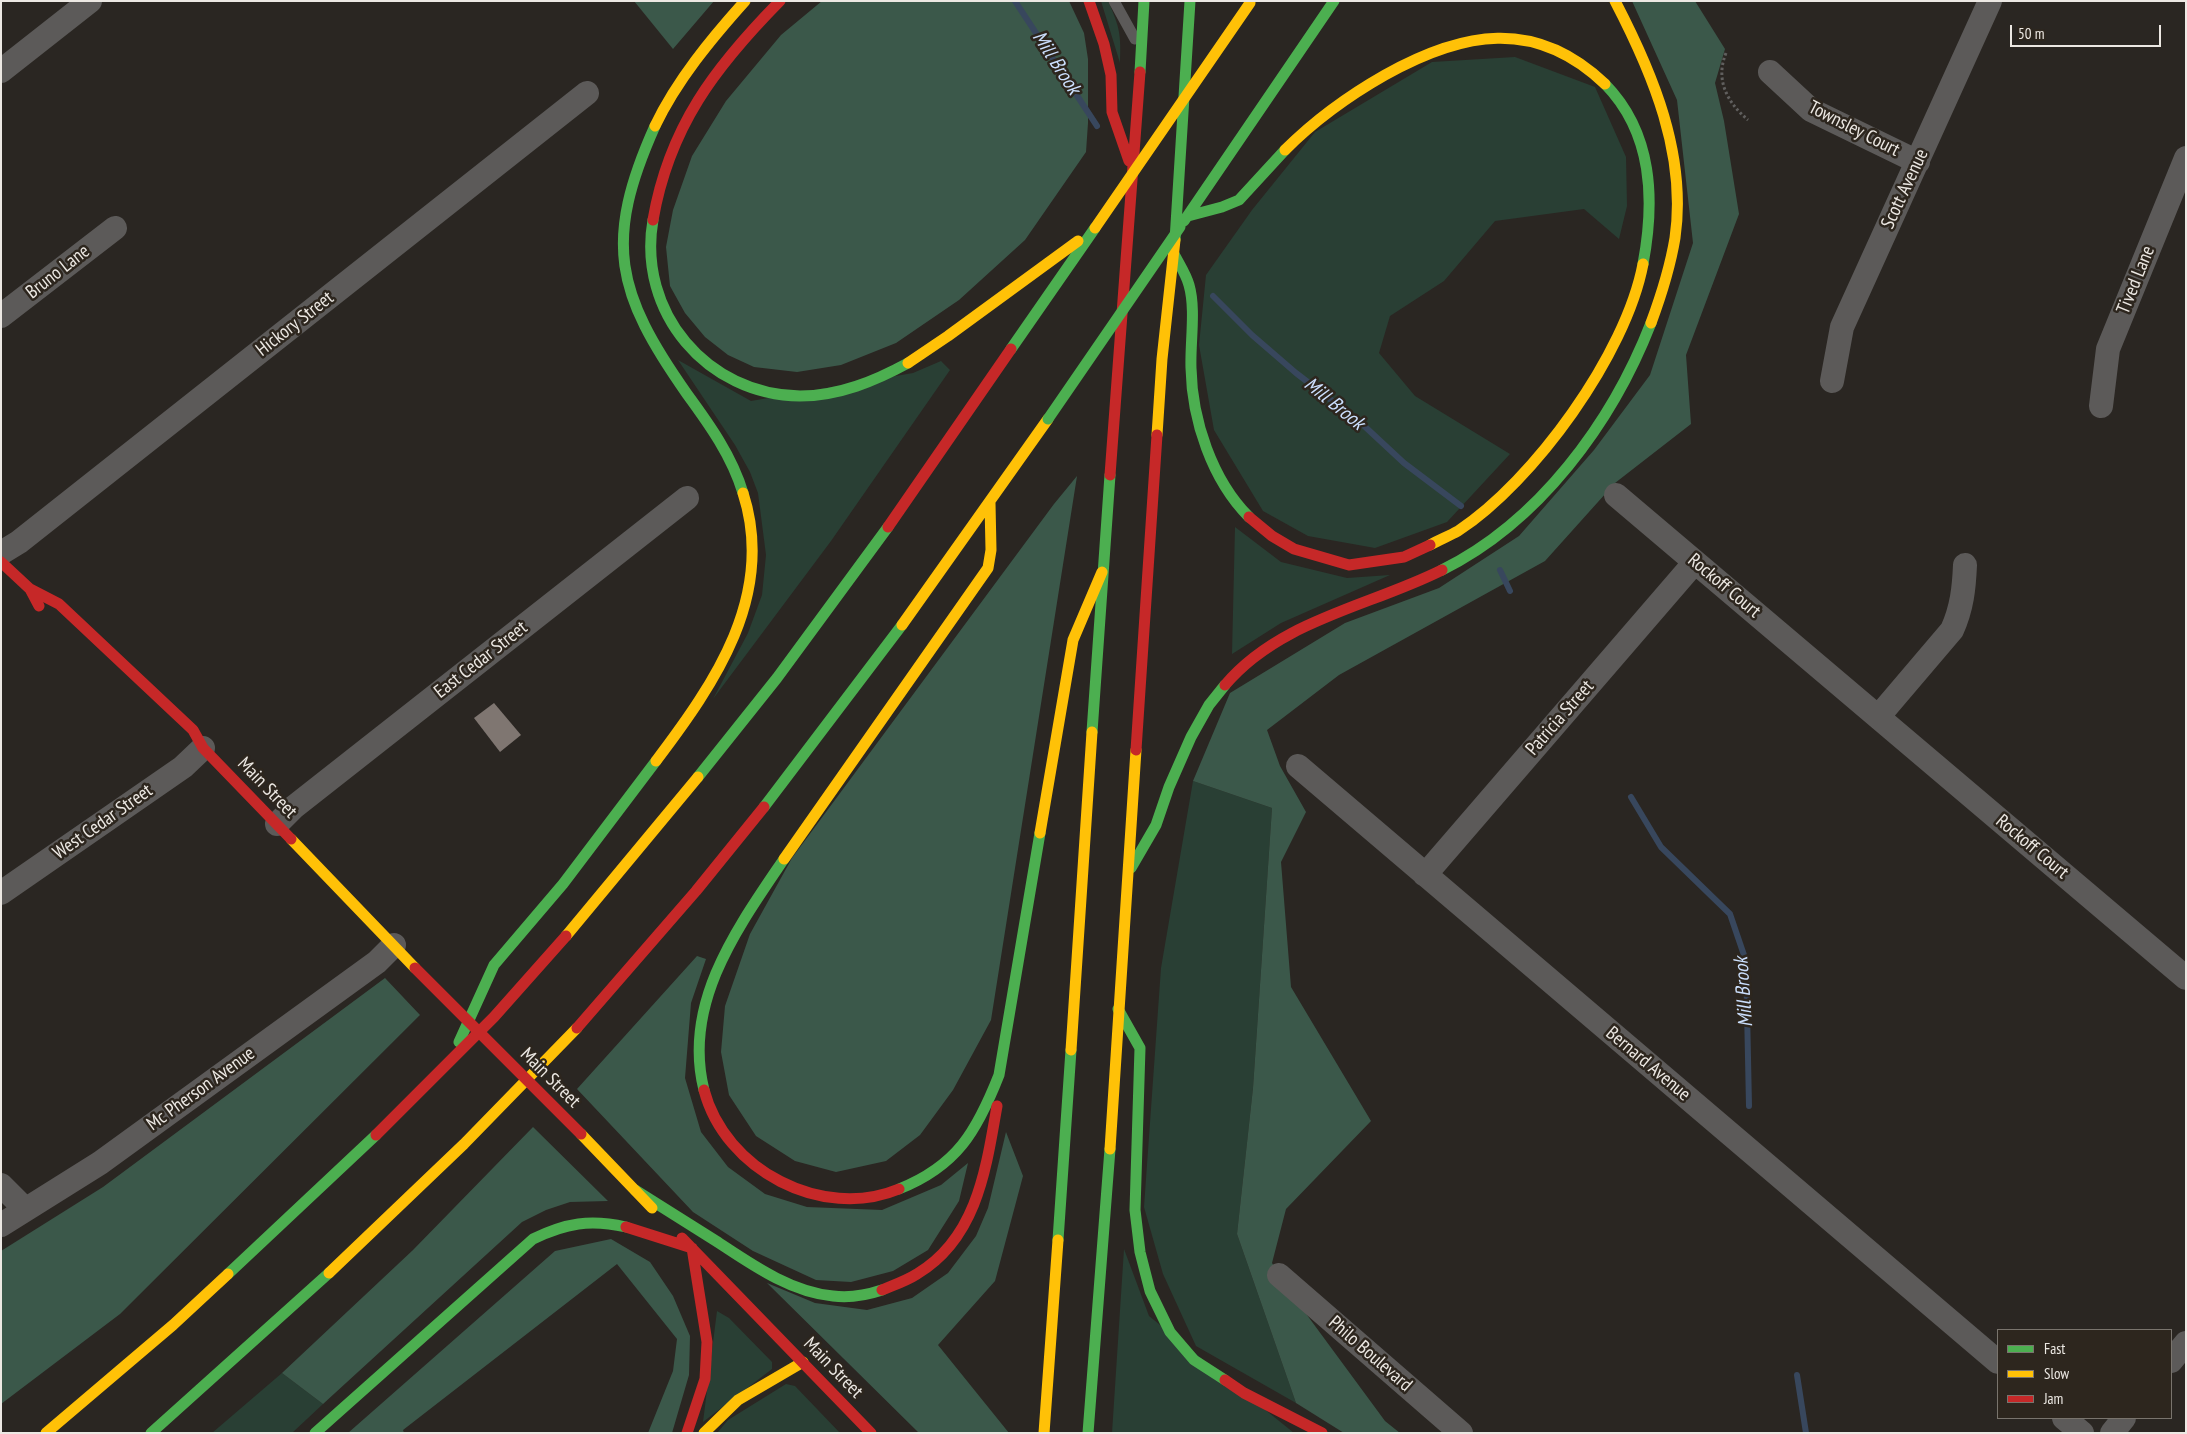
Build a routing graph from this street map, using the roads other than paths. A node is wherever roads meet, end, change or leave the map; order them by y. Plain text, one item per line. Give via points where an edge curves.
1 (90, 1) edge
2 (745, 1) edge
3 (780, 1) edge
4 (1089, 1) edge
5 (1114, 1) edge
6 (1144, 1) edge
7 (1190, 1) edge
8 (1334, 1) edge
9 (1615, 1) edge
10 (1990, 1) edge
11 (1250, 2) edge
12 (1140, 49) junction
13 (1, 72) edge
14 (1770, 72) dead end
15 (587, 93) dead end
16 (2186, 158) edge
17 (1918, 162) junction
18 (1133, 174) junction
19 (1188, 216) junction
20 (115, 228) dead end
21 (1095, 228) junction
22 (1174, 254) junction
23 (1, 316) edge
24 (1832, 380) dead end
25 (2101, 406) dead end
26 (1616, 495) dead end
27 (686, 498) dead end
28 (990, 503) junction
29 (1, 553) edge
30 (1, 562) edge
31 (1695, 562) junction
32 (1965, 565) dead end
33 (1102, 572) junction
34 (30, 589) junction
35 (44, 613) dead end
36 (1878, 716) junction
37 (196, 746) junction
38 (1298, 766) dead end
39 (277, 824) junction
40 (1127, 874) junction
41 (1425, 875) junction
42 (1, 893) edge
43 (394, 945) junction
44 (2186, 978) edge
45 (1118, 1009) junction
46 (450, 1062) junction
47 (999, 1075) junction
48 (1, 1186) edge
49 (635, 1190) junction
50 (25, 1209) junction
51 (1, 1225) edge
52 (692, 1248) junction
53 (1279, 1275) dead end
54 (2186, 1343) edge
55 (2172, 1360) edge
56 (1997, 1361) edge
57 (803, 1362) junction
58 (2065, 1419) edge
59 (2123, 1419) edge
60 (46, 1433) edge
61 (150, 1433) edge
62 (316, 1433) edge
63 (687, 1433) edge
64 (704, 1433) edge
65 (871, 1433) edge
66 (1044, 1433) edge
67 (1088, 1433) edge
68 (1322, 1433) edge
69 (1461, 1433) edge
70 (2082, 1433) edge
71 (2112, 1433) edge

1 - 13 street
2 - 46 main road via 683,78 657,125 633,179 622,244 624,269 639,318 712,428 742,483 754,541 748,597 730,648 704,695 561,887 494,965
3 - 21 main road via 754,26 722,66 684,123 660,177 653,212 650,242 656,292 675,329 709,365 732,380 774,393 815,395 853,388 908,364
4 - 18 main road via 1096,14 1111,75 1112,112
5 - 12 lane
6 - 12 main road
7 - 22 main road
8 - 19 main road
9 - 40 main road via 1633,34 1662,107 1677,189 1670,266 1643,343 1620,388 1594,430 1542,496 1487,544 1429,576 1270,644 1230,678 1198,722 1168,788 1155,829
10 - 17 street, Scott Avenue
11 - 21 main road, bridge
12 - 18 main road
14 - 17 street, Townsley Court via 1811,110
15 - 29 street, Hickory Street
16 - 25 street, Tived Lane via 2108,349
17 - 24 street, Scott Avenue via 1842,327
18 - 33 main road
19 - 22 main road via 1238,201 1316,121 1412,62 1470,40 1498,38 1544,44 1564,53 1597,76 1619,100 1633,121 1642,147 1649,210 1638,286 1622,326 1579,403 1550,442 1500,500 1473,520 1440,542 1380,563 1327,562 1302,553 1256,524 1228,489 1203,434 1192,390 1190,287
19 - 28 main road, bridge
20 - 23 street, Bruno Lane
21 - 46 main road via 861,566 777,678 620,872 494,1017
22 - 40 main road via 1162,359
26 - 31 street, Rockoff Court
27 - 39 street, East Cedar Street via 294,807
28 - 47 main road via 990,564 804,829 725,950 703,1010 698,1065 712,1116 725,1136 754,1167 782,1183 816,1194 860,1199 901,1189 927,1177 950,1160 980,1123
28 - 61 main road via 793,770 568,1038 401,1206 236,1360
30 - 34 main road, Main Street
31 - 36 street, Rockoff Court
31 - 41 street, Patricia Street
32 - 36 street via 1963,600 1952,630
33 - 47 main road via 1073,640
33 - 66 main road
34 - 35 main road, Main Street
34 - 37 main road, Main Street via 59,604 193,730
36 - 44 street, Rockoff Court
37 - 39 main road, Main Street
37 - 42 street, West Cedar Street via 183,767
38 - 41 street, Bernard Avenue
39 - 43 main road, Main Street
40 - 45 main road
41 - 56 street, Bernard Avenue
43 - 49 main road, Main Street, bridge
43 - 50 street, Mc Pherson Avenue via 377,962 100,1162
45 - 67 main road
45 - 68 main road via 1140,1048 1135,1210 1140,1252 1150,1291 1160,1313 1170,1332 1194,1360 1244,1393
46 - 60 main road via 262,1244
47 - 49 main road via 1000,1094 980,1184 974,1209 963,1229 951,1246 923,1271 875,1293 834,1297 777,1280
48 - 50 street
49 - 52 main road, Main Street
50 - 51 street, Mc Pherson Avenue
52 - 57 main road, Main Street
52 - 62 main road via 601,1222 584,1221 548,1230 495,1271
52 - 63 main road via 707,1349 703,1386
53 - 69 street, Philo Boulevard
54 - 55 street
57 - 64 main road via 738,1400
57 - 65 main road, Main Street
58 - 70 street
59 - 71 street

